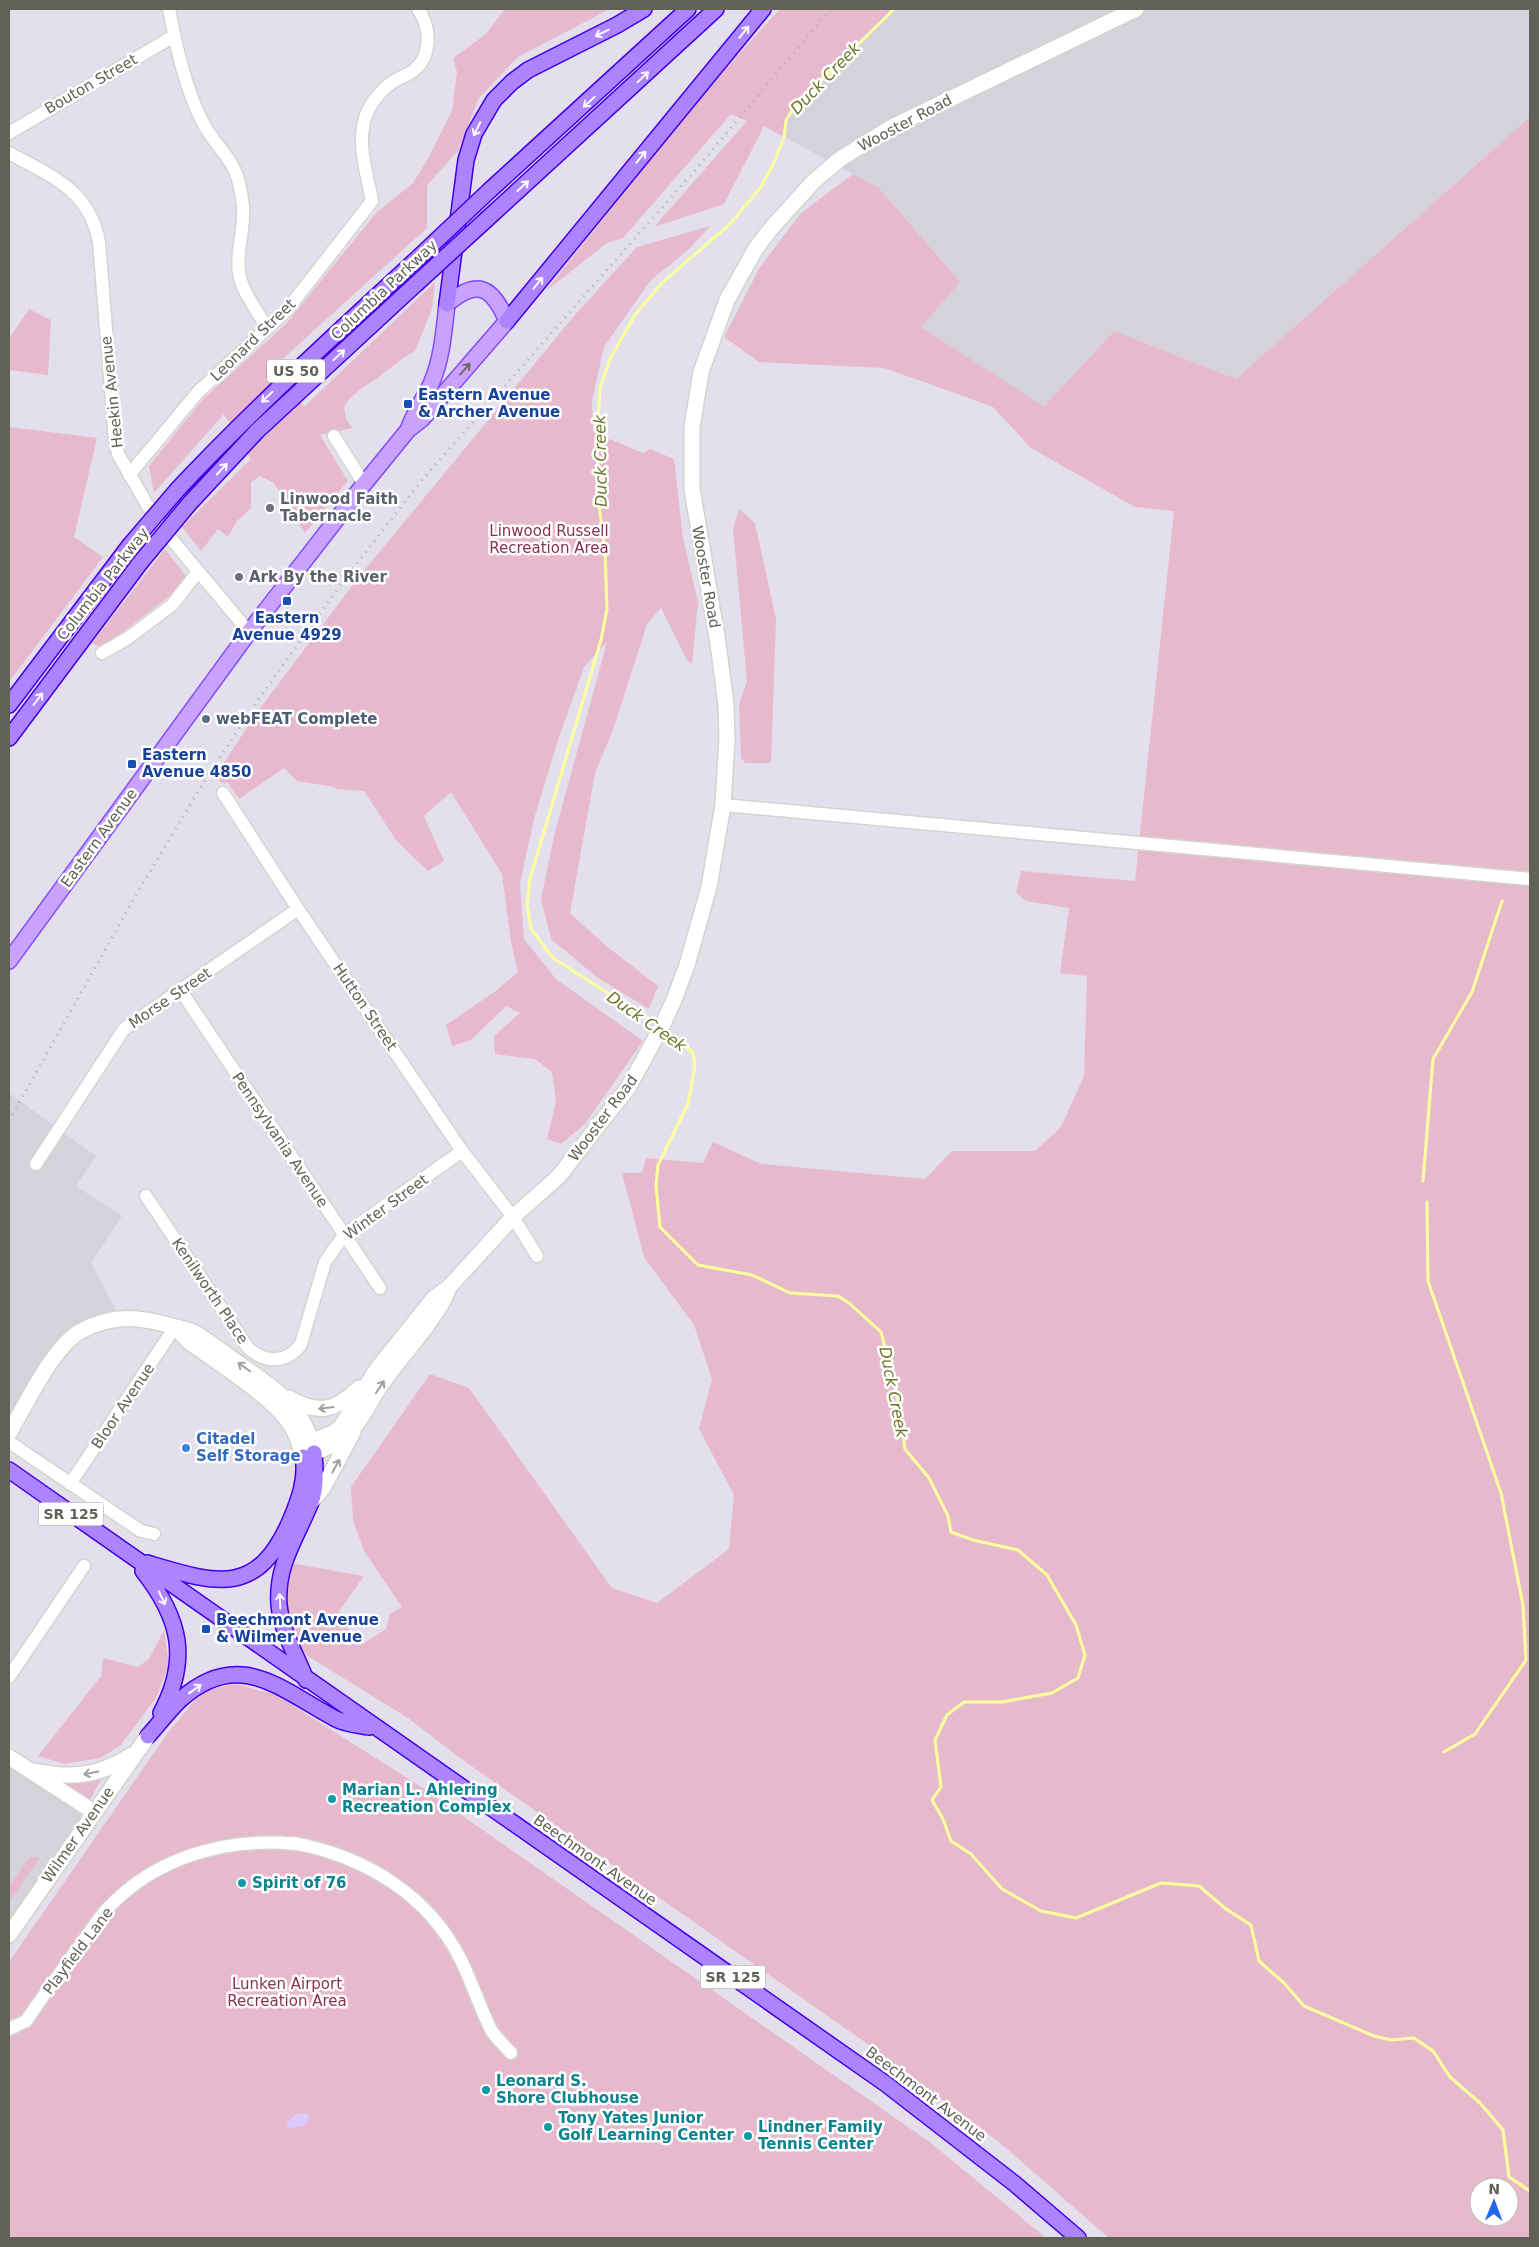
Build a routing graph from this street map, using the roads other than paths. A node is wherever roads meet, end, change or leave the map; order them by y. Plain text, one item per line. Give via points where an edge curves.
1 (169, 9) edge
2 (418, 9) edge
3 (644, 9) edge
4 (688, 9) edge
5 (716, 9) edge
6 (763, 9) edge
7 (1136, 9) edge
8 (174, 36) junction
9 (9, 133) edge
10 (9, 153) edge
11 (447, 304) junction
12 (507, 321) junction
13 (266, 327) junction
14 (408, 430) junction
15 (334, 436) dead end
16 (129, 475) junction
17 (364, 484) junction
18 (198, 573) junction
19 (249, 632) junction
20 (102, 653) dead end
21 (9, 705) edge
22 (9, 738) edge
23 (223, 793) dead end
24 (723, 805) junction
25 (1530, 878) edge
26 (298, 909) junction
27 (9, 961) edge
28 (181, 991) junction
29 (462, 1152) junction
30 (36, 1164) dead end
31 (146, 1196) dead end
32 (513, 1217) junction
33 (344, 1235) junction
34 (537, 1256) dead end
35 (450, 1286) junction
36 (380, 1288) dead end
37 (175, 1327) junction
38 (305, 1330) joint
39 (377, 1369) junction
40 (284, 1396) junction
41 (354, 1428) junction
42 (9, 1433) edge
43 (9, 1442) edge
44 (307, 1450) junction
45 (9, 1470) edge
46 (70, 1484) junction
47 (312, 1501) junction
48 (154, 1534) dead end
49 (134, 1558) junction
50 (84, 1566) dead end
51 (9, 1677) edge
52 (306, 1680) junction
53 (378, 1730) junction
54 (148, 1736) junction
55 (135, 1753) junction
56 (9, 1757) edge
57 (31, 1771) junction
58 (94, 1812) junction
59 (9, 1935) edge
60 (9, 2029) edge
61 (511, 2053) dead end
62 (1078, 2238) edge

1 - 8 street
2 - 13 street, Leonard Street via 428,32 422,60 413,72 381,92 365,119 362,143 372,201 287,310
3 -> 11 highway via 528,70 494,100 474,134 466,160
4 -> 21 highway, Columbia Parkway / US 50, bridge via 263,402 178,489 130,545
22 -> 5 highway, Columbia Parkway / US 50, bridge via 140,563 257,431
12 -> 6 highway
7 - 24 street, Wooster Road via 865,142 793,202 756,248 741,274 716,327 701,372 694,408 690,461 726,705
8 - 9 street, Bouton Street
8 - 13 street via 195,107 237,177 244,216 239,274
10 - 16 street, Heekin Avenue via 74,191 96,227 115,440
11 - 12 main road via 466,290 484,289 500,304
11 - 14 main road via 440,357 431,384
14 -> 12 main road via 422,419
13 - 16 street, Leonard Street via 198,392
14 - 17 main road, Eastern Avenue
15 - 17 street
16 - 18 street, Heekin Avenue via 157,522
17 - 19 main road, Eastern Avenue
18 - 19 street, Heekin Avenue
18 - 20 street via 172,604 128,638
19 - 27 main road, Eastern Avenue
23 - 26 street, Hutton Street
24 - 25 street
24 - 32 street, Wooster Road via 709,887 693,947 674,1000 640,1067 628,1088 559,1176
26 - 28 street, Morse Street
26 - 29 street, Hutton Street
28 - 30 street, Morse Street via 124,1029
28 - 33 street, Pennsylvania Avenue
29 - 32 street, Hutton Street
29 - 33 street, Winter Street
31 - 38 street, Kenilworth Place via 248,1348 256,1355 271,1360 284,1358 299,1347
32 - 34 street
32 - 35 street, Wooster Road
33 - 36 street, Pennsylvania Avenue
33 - 38 street, Winter Street via 325,1262
35 - 39 street, Wooster Road via 434,1298
41 -> 35 street, Wooster Road via 379,1387 441,1308
40 -> 37 street via 196,1333
37 - 42 street via 154,1320 120,1318 79,1332 67,1340 56,1355
37 - 44 street via 188,1341 274,1406 290,1422
37 - 46 street, Bloor Avenue
39 -> 40 street via 338,1406 312,1408
39 - 44 street, Wooster Road via 341,1427
40 - 44 street via 299,1413
41 - 44 street, Wooster Road via 341,1440
47 -> 41 street via 323,1488
43 - 46 street
44 - 47 highway via 315,1477
44 - 49 highway via 298,1503 276,1549 262,1565 247,1574 219,1580 200,1579
45 - 49 highway, Beechmont Avenue / SR 125
46 - 48 street via 141,1531
52 -> 47 highway via 283,1627 279,1604 289,1547
49 - 52 highway, Beechmont Avenue / SR 125
49 -> 54 highway via 159,1591 171,1617 179,1660 171,1694
50 - 51 street
52 - 53 highway, Beechmont Avenue / SR 125
54 -> 53 highway via 181,1699 204,1683 231,1674 258,1677 294,1693 337,1720
53 - 62 highway, Beechmont Avenue / SR 125 via 886,2084
54 - 55 street, Wilmer Avenue
55 -> 57 street via 112,1766 90,1773 64,1775
55 - 58 street, Wilmer Avenue
56 - 57 street
57 - 58 street
58 - 59 street, Wilmer Avenue
60 - 61 street, Playfield Lane via 26,2021 105,1911 142,1879 186,1856 206,1850 254,1842 294,1843 356,1861 392,1882 424,1909 454,1948 492,2031

